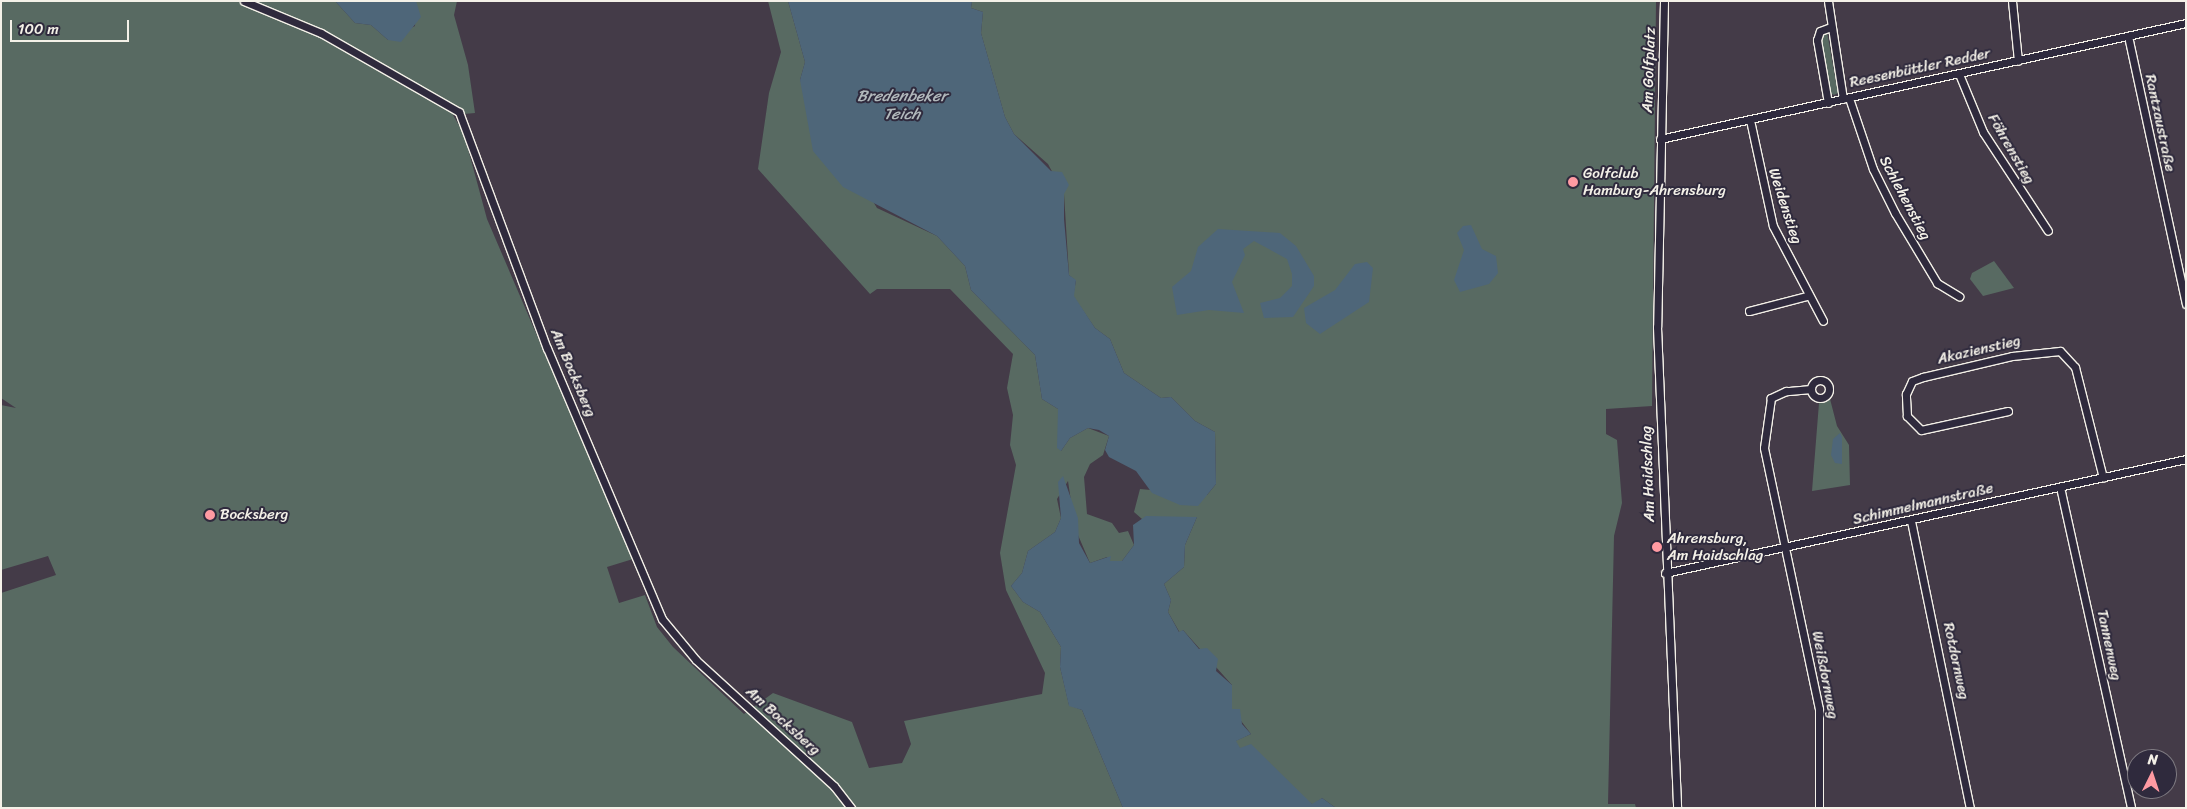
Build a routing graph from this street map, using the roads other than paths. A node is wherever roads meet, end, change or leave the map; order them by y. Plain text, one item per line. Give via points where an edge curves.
1 (244, 1) edge
2 (1664, 1) edge
3 (1828, 1) edge
4 (2012, 1) edge
5 (2186, 22) edge
6 (1831, 27) junction
7 (2128, 36) junction
8 (2018, 61) junction
9 (1959, 74) junction
10 (1846, 99) junction
11 (1828, 103) junction
12 (1750, 120) junction
13 (1660, 139) junction
14 (2048, 231) dead end
15 (1807, 296) junction
16 (1959, 296) dead end
17 (2186, 304) edge
18 (1749, 311) dead end
19 (1823, 321) dead end
20 (1811, 388) dead end
21 (2008, 412) dead end
22 (2186, 460) edge
23 (2103, 478) junction
24 (2060, 488) junction
25 (1911, 521) junction
26 (1784, 550) junction
27 (1665, 573) junction
28 (850, 808) edge
29 (1677, 808) edge
30 (1819, 808) edge
31 (1970, 808) edge
32 (2131, 808) edge

1 - 28 street, Am Bocksberg via 321,32 450,105 462,116 490,204 547,348 662,618 696,660 834,786
2 - 13 street, Am Golfplatz
3 - 6 street, Schlehenstieg
4 - 8 street
5 - 7 street, Reesenbüttler Redder
6 - 10 street, Schlehenstieg
6 - 11 street via 1820,31 1817,40
7 - 8 street, Reesenbüttler Redder
7 - 17 street, Rantzaustraße
8 - 9 street, Reesenbüttler Redder
9 - 10 street, Reesenbüttler Redder
9 - 14 street, Föhrenstieg via 1983,132
10 - 11 street, Reesenbüttler Redder
10 - 16 street, Schlehenstieg via 1872,170 1895,213 1937,283
11 - 12 street, Reesenbüttler Redder
12 - 13 street, Reesenbüttler Redder
12 - 15 street, Weidenstieg via 1773,226
13 - 27 street, Am Haidschlag via 1656,233
15 - 18 street
15 - 19 street, Weidenstieg
20 - 26 street, Weißdornweg via 1779,393 1766,412 1766,469
21 - 23 street, Akazienstieg via 1921,430 1907,416 1906,394 1912,381 1923,377 2012,356 2060,351 2076,367
22 - 23 street, Schimmelmannstraße
23 - 24 street, Schimmelmannstraße
24 - 25 street, Schimmelmannstraße
24 - 32 street, Tannenweg
25 - 26 street, Schimmelmannstraße
25 - 31 street, Rotdornweg
26 - 27 street, Schimmelmannstraße
26 - 30 street, Weißdornweg via 1822,733
27 - 29 street, Am Haidschlag

